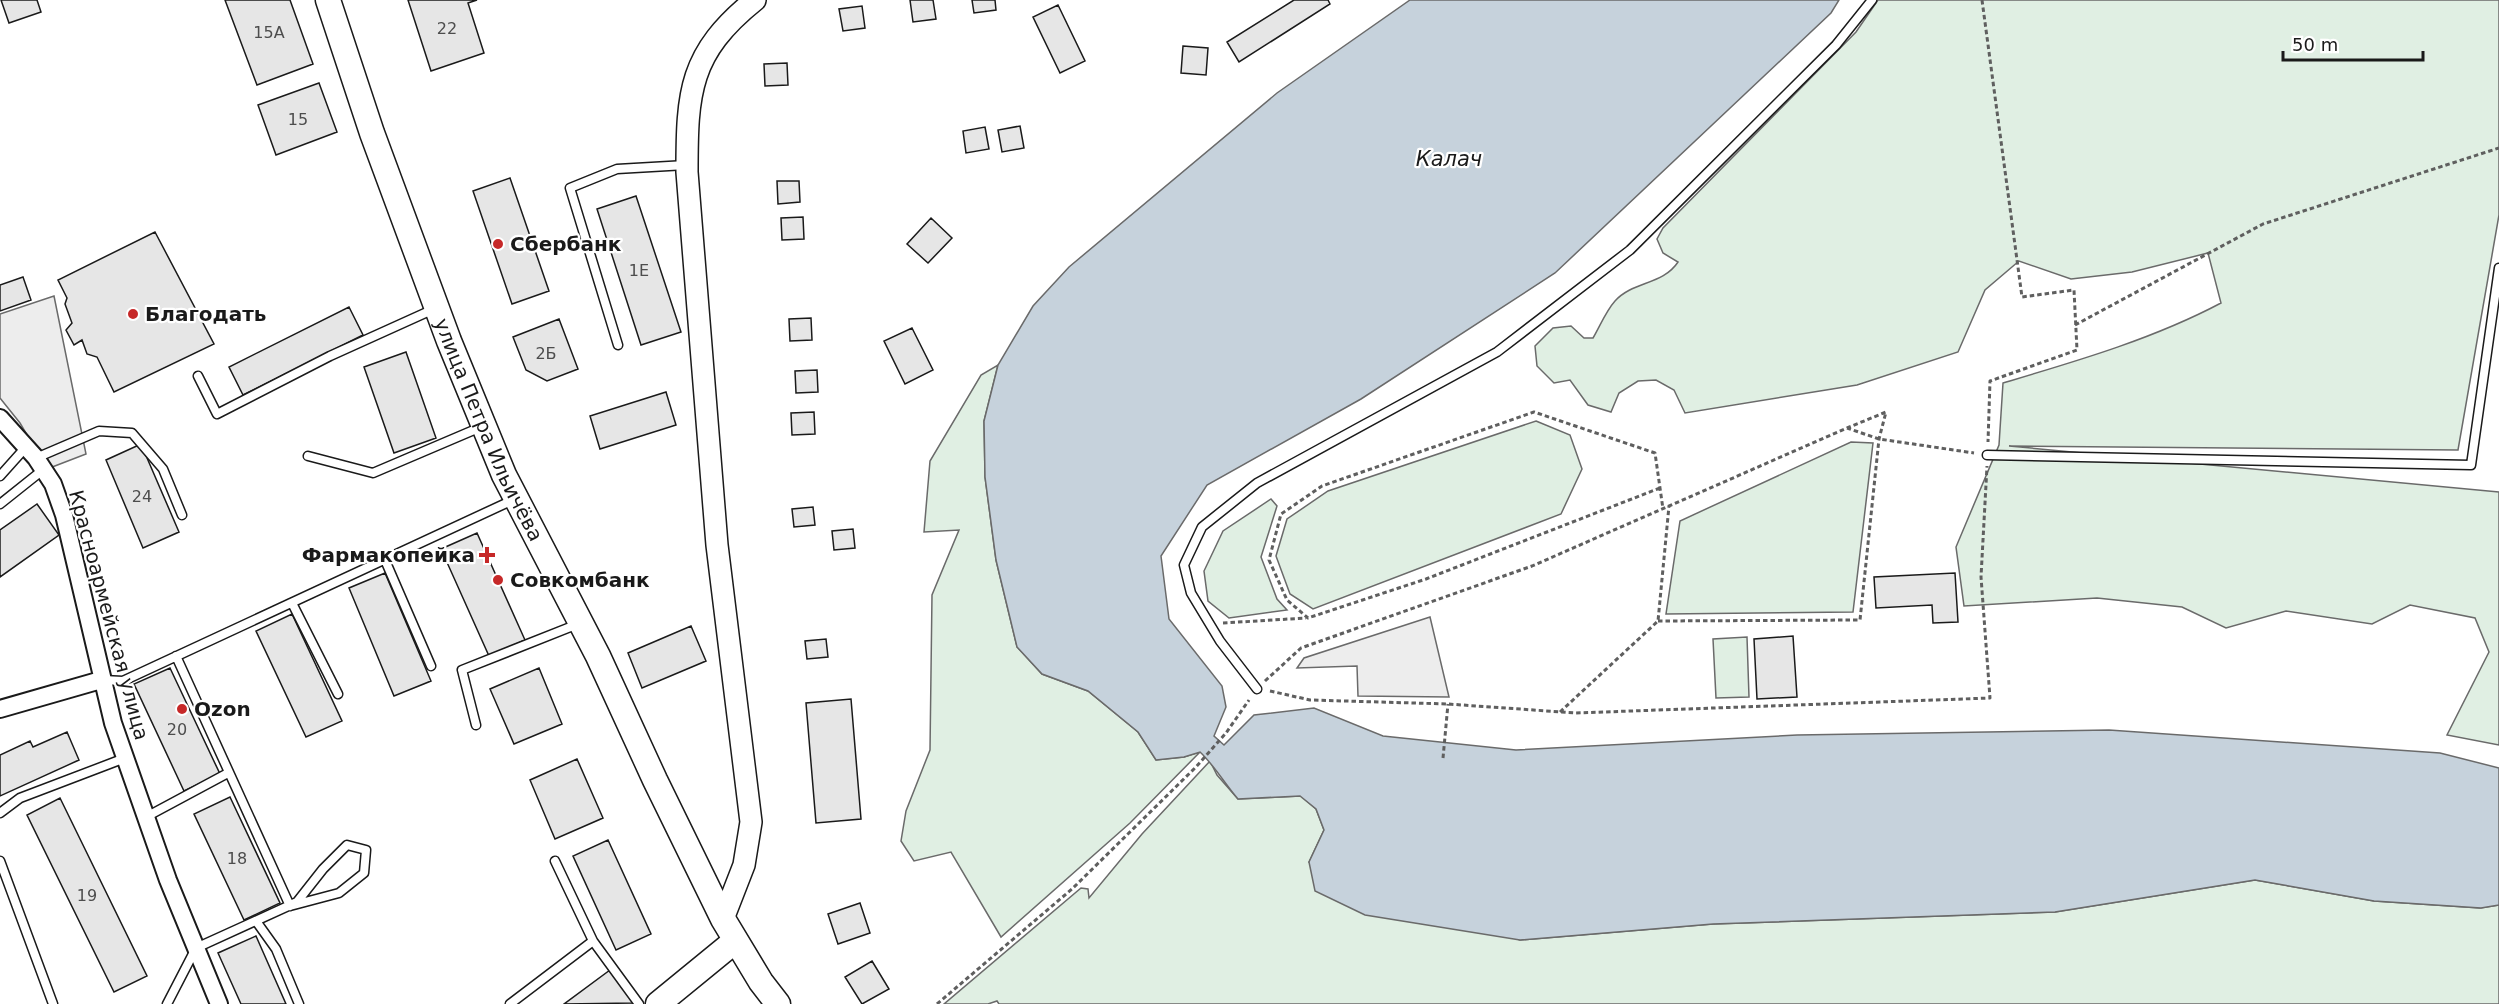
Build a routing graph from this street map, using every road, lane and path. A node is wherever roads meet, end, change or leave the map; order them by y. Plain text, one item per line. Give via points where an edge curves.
1 (328, 0) edge
2 (755, 0) edge
3 (1872, 0) edge
4 (1982, 0) edge
5 (2499, 148) edge
6 (687, 165) junction
7 (2499, 268) edge
8 (437, 307) junction
9 (2075, 325) junction
10 (618, 345) dead end
11 (198, 376) dead end
12 (0, 418) edge
13 (484, 426) junction
14 (1847, 428) junction
15 (1879, 439) junction
16 (1987, 455) junction
17 (308, 456) dead end
18 (35, 458) junction
19 (0, 476) edge
20 (1660, 488) junction
21 (515, 499) junction
22 (0, 504) edge
23 (1669, 506) junction
24 (1663, 509) junction
25 (182, 514) dead end
26 (385, 560) junction
27 (292, 603) junction
28 (1205, 616) junction
29 (1308, 618) junction
30 (1658, 621) junction
31 (581, 623) junction
32 (176, 656) junction
33 (431, 666) dead end
34 (101, 680) junction
35 (1257, 688) junction
36 (338, 694) dead end
37 (1448, 704) junction
38 (0, 709) edge
39 (1560, 712) junction
40 (476, 725) dead end
41 (125, 758) junction
42 (1443, 758) dead end
43 (228, 773) junction
44 (0, 813) edge
45 (146, 817) junction
46 (0, 861) edge
47 (555, 861) dead end
48 (290, 906) junction
49 (723, 919) junction
50 (256, 921) junction
51 (593, 941) junction
52 (735, 941) junction
53 (196, 948) junction
54 (53, 1004) edge
55 (167, 1004) edge
56 (219, 1004) edge
57 (299, 1004) edge
58 (510, 1004) edge
59 (639, 1004) edge
60 (658, 1004) edge
61 (778, 1004) edge
62 (937, 1004) edge

1 - 8 main road, улица Петра Ильичёва via 372,133
2 - 6 street via 708,47 694,80 687,121
3 - 28 lane via 1836,45 1630,250 1497,352 1257,483 1202,527 1184,565 1191,593
4 - 9 path via 2022,297 2074,290
5 - 9 path via 2263,224
6 - 10 lane via 617,169 570,188
6 - 49 street via 717,545 751,822 744,865
7 - 16 lane via 2471,465
8 - 11 lane via 217,414
8 - 13 main road, улица Петра Ильичёва
9 - 16 path via 2077,350 1990,381
12 - 18 street, Красноармейская улица
13 - 17 lane via 373,473
13 - 21 main road, улица Петра Ильичёва
14 - 15 path
14 - 15 path via 1886,412
14 - 23 path
15 - 16 path
15 - 30 path via 1860,620
16 - 39 path via 1981,577 1990,698
18 - 19 lane
18 - 22 lane
18 - 25 lane via 99,431 132,432 163,469
18 - 34 street, Красноармейская улица via 53,484 64,515
20 - 24 path
20 - 29 path via 1426,579
20 - 29 path via 1655,453 1534,412 1322,486 1281,514 1269,560 1287,600
21 - 26 lane
21 - 31 main road, улица Петра Ильичёва
23 - 24 path
23 - 30 path
24 - 35 path via 1532,566 1301,648
26 - 27 lane
26 - 33 lane
27 - 32 lane
27 - 36 lane
28 - 29 path via 1222,623
28 - 35 lane
30 - 39 path
31 - 40 lane via 462,670
31 - 49 main road, улица Петра Ильичёва
32 - 34 lane via 123,681
32 - 43 lane
34 - 38 street
34 - 41 street, Красноармейская улица
35 - 37 path via 1310,700
35 - 62 path via 1196,767 1072,889
37 - 39 path
37 - 42 path
41 - 44 lane via 20,798
41 - 45 street, Красноармейская улица
43 - 45 lane
43 - 48 lane
45 - 53 street, Красноармейская улица
46 - 54 lane
47 - 51 lane
48 - 48 lane via 347,845 366,850 364,873 339,893
48 - 50 lane
49 - 52 main road, улица Петра Ильичёва
50 - 53 lane
50 - 57 lane via 276,949
51 - 58 lane
51 - 59 lane
52 - 60 main road
52 - 61 main road, улица Петра Ильичёва
53 - 55 lane
53 - 56 street, Красноармейская улица

